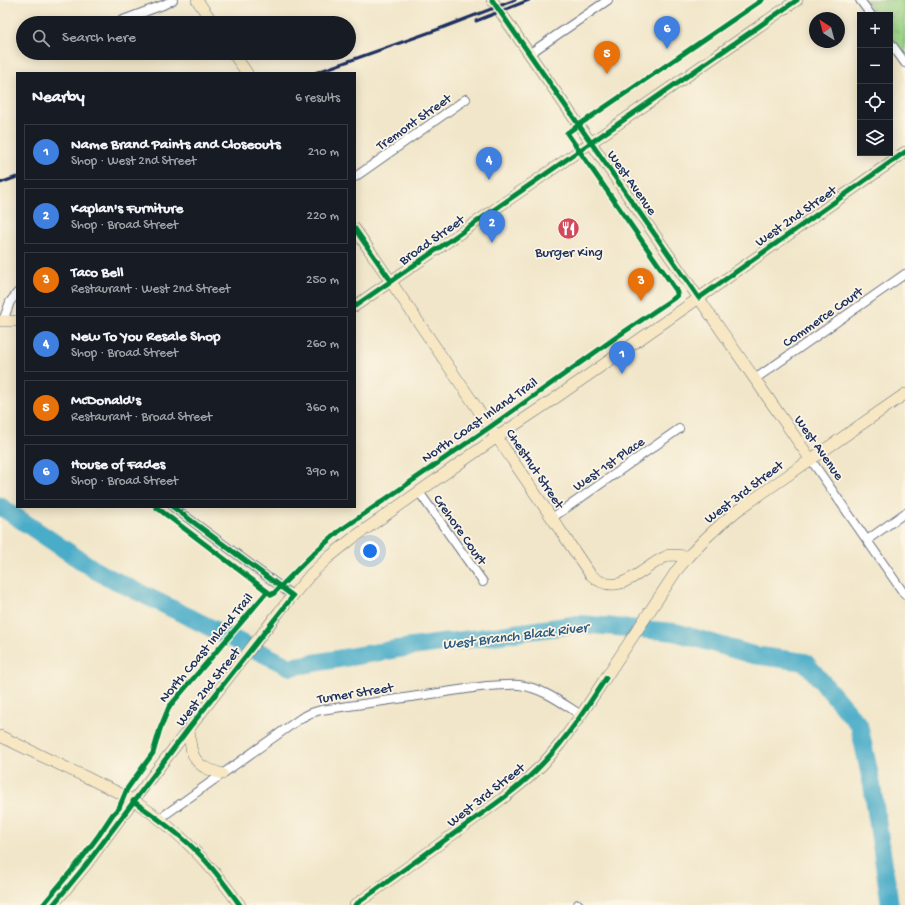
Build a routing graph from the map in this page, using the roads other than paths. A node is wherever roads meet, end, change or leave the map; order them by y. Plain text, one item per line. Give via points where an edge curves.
1 (173, 0) edge
2 (197, 0) edge
3 (492, 0) edge
4 (608, 0) edge
5 (797, 0) edge
6 (860, 0) edge
7 (869, 12) edge
8 (134, 16) edge
9 (208, 16) edge
10 (893, 46) edge
11 (529, 54) junction
12 (238, 60) edge
13 (905, 63) edge
14 (246, 72) edge
15 (466, 99) dead end
16 (591, 143) junction
17 (905, 152) edge
18 (356, 176) edge
19 (356, 230) edge
20 (905, 274) edge
21 (391, 281) junction
22 (16, 295) edge
23 (699, 298) junction
24 (356, 305) edge
25 (2, 321) edge
26 (16, 321) edge
27 (755, 379) junction
28 (905, 394) edge
29 (679, 429) dead end
30 (497, 437) junction
31 (811, 460) junction
32 (419, 492) junction
33 (174, 508) edge
34 (905, 513) edge
35 (552, 518) junction
36 (867, 540) junction
37 (688, 556) junction
38 (482, 582) dead end
39 (905, 595) edge
40 (292, 596) junction
41 (581, 715) junction
42 (189, 728) junction
43 (0, 736) edge
44 (222, 774) junction
45 (133, 801) junction
46 (159, 819) junction
47 (53, 905) edge
48 (240, 905) edge
49 (355, 905) edge

1 - 8 street
2 - 9 main road
3 - 11 main road, West Avenue
4 - 11 street
5 - 16 main road, Broad Street
6 - 7 street
10 - 13 street
11 - 16 main road, West Avenue
12 - 14 main road
15 - 18 street, Tremont Street
16 - 21 main road, Broad Street
16 - 23 main road, West Avenue
17 - 23 main road, West 2nd Street
19 - 21 main road, Chestnut Street
20 - 27 street, Commerce Court
21 - 24 main road, Broad Street
21 - 30 main road, Chestnut Street
22 - 25 street via 10,302
23 - 27 main road, West Avenue
23 - 30 main road, West 2nd Street
25 - 26 main road
27 - 31 main road, West Avenue
28 - 31 main road, West 3rd Street
29 - 35 street, West 1st Place
30 - 32 main road, West 2nd Street
30 - 35 main road, Chestnut Street
31 - 36 street, West Avenue
31 - 37 main road, West 3rd Street via 728,517
32 - 38 street, Crehore Court
32 - 40 main road, West 2nd Street via 328,558
33 - 40 street
34 - 36 street
35 - 37 main road, Chestnut Street via 590,574 605,583 627,582 665,556
36 - 39 street, West Avenue
37 - 41 main road, West 3rd Street
40 - 42 main road, West 2nd Street
41 - 44 street, Turner Street via 551,696 525,686 509,685 321,710 301,718
41 - 49 main road, West 3rd Street via 550,756 523,782
42 - 44 main road via 190,748 194,758 203,767
42 - 45 main road, West 2nd Street
43 - 45 main road
44 - 46 street, Turner Street
45 - 46 main road
45 - 47 main road, West 2nd Street
46 - 48 main road via 208,864

